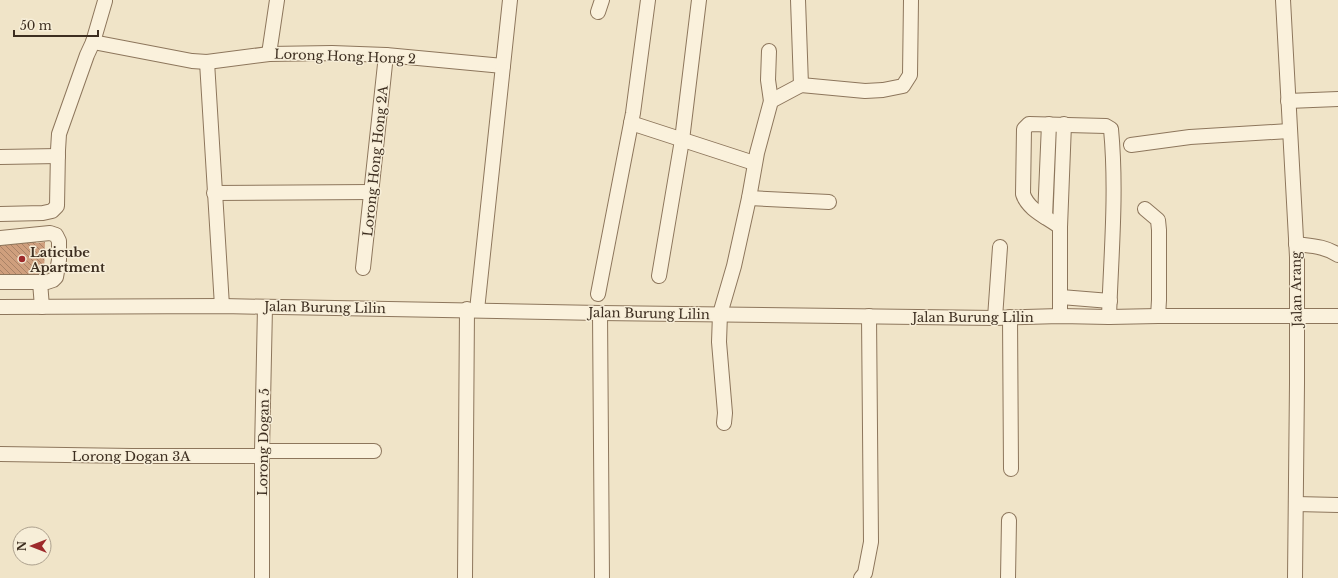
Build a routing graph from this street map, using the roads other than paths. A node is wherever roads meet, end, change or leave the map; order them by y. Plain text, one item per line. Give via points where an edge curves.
1 (277, 0) edge
2 (510, 0) edge
3 (648, 0) edge
4 (699, 0) edge
5 (798, 0) edge
6 (911, 0) edge
7 (1283, 0) edge
8 (105, 1) dead end
9 (93, 42) junction
10 (769, 51) dead end
11 (269, 54) junction
12 (386, 55) junction
13 (207, 62) junction
14 (503, 66) junction
15 (801, 85) junction
16 (1338, 100) edge
17 (771, 101) junction
18 (1288, 101) junction
19 (631, 123) junction
20 (1049, 124) junction
21 (1064, 124) junction
22 (1289, 131) junction
23 (682, 140) junction
24 (1131, 145) dead end
25 (58, 156) junction
26 (0, 157) edge
27 (754, 163) junction
28 (372, 192) junction
29 (214, 193) junction
30 (749, 198) junction
31 (829, 202) dead end
32 (1145, 209) dead end
33 (0, 214) edge
34 (1046, 217) junction
35 (1060, 226) junction
36 (0, 238) edge
37 (1296, 244) junction
38 (1000, 247) dead end
39 (1338, 255) edge
40 (363, 268) dead end
41 (659, 276) dead end
42 (0, 282) edge
43 (40, 282) junction
44 (598, 294) dead end
45 (1061, 297) junction
46 (1110, 300) junction
47 (222, 306) junction
48 (0, 307) edge
49 (42, 307) junction
50 (265, 307) junction
51 (472, 309) junction
52 (600, 313) junction
53 (720, 314) junction
54 (869, 316) junction
55 (1060, 316) junction
56 (1158, 316) junction
57 (1297, 316) junction
58 (1338, 316) edge
59 (1010, 317) junction
60 (1109, 317) junction
61 (995, 318) junction
62 (724, 423) dead end
63 (374, 451) dead end
64 (262, 453) junction
65 (0, 454) edge
66 (1010, 470) dead end
67 (1296, 504) junction
68 (1338, 506) edge
69 (1009, 520) dead end
70 (262, 578) edge
71 (465, 578) edge
72 (602, 578) edge
73 (861, 578) edge
74 (1008, 578) edge
75 (1295, 578) edge

1 - 11 street
2 - 14 street
3 - 19 street
4 - 23 street
5 - 15 street
6 - 15 street via 910,75 903,86 865,91
7 - 18 street, Jalan Arang
8 - 9 street
9 - 13 street, Lorong Hong Hong 2
9 - 25 street via 59,134
10 - 17 street via 768,80
11 - 12 street, Lorong Hong Hong 2
11 - 13 street, Lorong Hong Hong 2
12 - 14 street, Lorong Hong Hong 2
12 - 28 street, Lorong Hong Hong 2A
13 - 29 street
14 - 51 street
15 - 17 street
16 - 18 street
17 - 27 street
18 - 22 street, Jalan Arang
19 - 23 street
19 - 44 street
20 - 21 street
20 - 34 street
20 - 34 street via 1029,124 1024,129 1023,194 1033,209
21 - 35 street
21 - 46 street via 1106,126 1111,129 1113,229
22 - 24 street via 1190,137
22 - 37 street, Jalan Arang
23 - 27 street
23 - 41 street
25 - 26 street
25 - 33 street via 57,206 52,211
27 - 30 street
28 - 29 street
28 - 40 street, Lorong Hong Hong 2A
29 - 47 street
30 - 31 street
30 - 53 street
32 - 56 street via 1158,220
34 - 35 street
35 - 45 street
36 - 43 street via 50,232 56,235 59,241 59,260 56,277 54,280
37 - 39 street via 1328,249
37 - 57 street, Jalan Arang
38 - 61 street
42 - 43 street
43 - 49 street
45 - 46 street
45 - 55 street
46 - 60 street
47 - 49 street, Jalan Burung Lilin
47 - 50 street, Jalan Burung Lilin
48 - 49 street, Jalan Burung Lilin
50 - 51 street, Jalan Burung Lilin
50 - 64 street, Lorong Dogan 5
51 - 52 street, Jalan Burung Lilin
51 - 71 street
52 - 53 street, Jalan Burung Lilin
52 - 72 street
53 - 54 street, Jalan Burung Lilin
53 - 62 street via 719,342
54 - 61 street, Jalan Burung Lilin
54 - 73 street via 870,542 865,573
55 - 59 street, Jalan Burung Lilin
55 - 60 street, Jalan Burung Lilin
56 - 57 street, Jalan Burung Lilin
56 - 60 street, Jalan Burung Lilin
57 - 58 street, Jalan Burung Lilin
57 - 67 street, Jalan Arang
59 - 61 street, Jalan Burung Lilin
59 - 66 street
63 - 64 street, Lorong Dogan 3A
64 - 65 street, Lorong Dogan 3A via 132,456
64 - 70 street, Lorong Dogan 5
67 - 68 street
67 - 75 street, Jalan Arang
69 - 74 street

